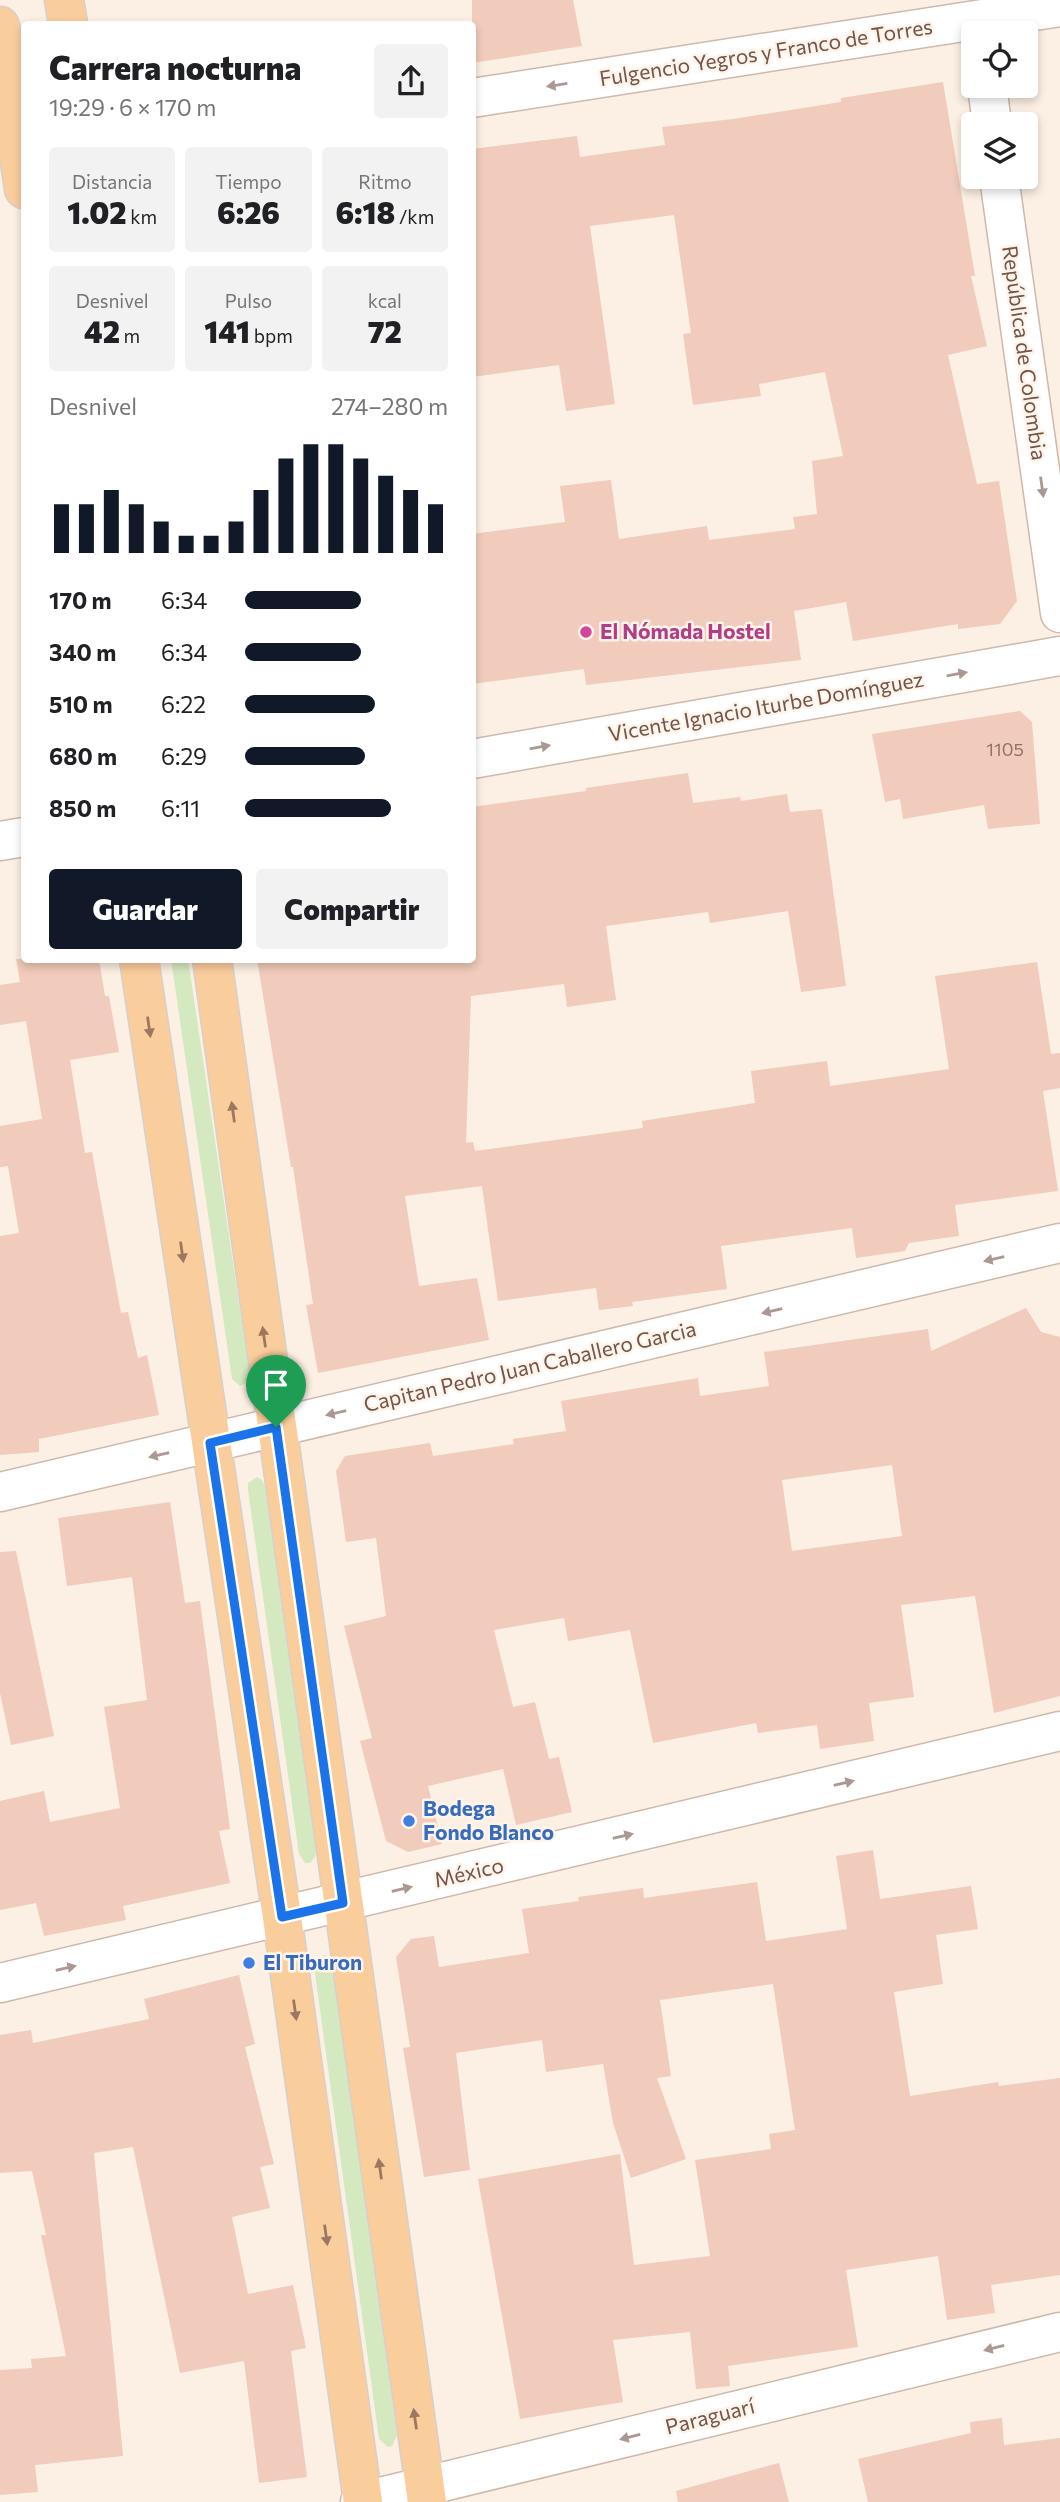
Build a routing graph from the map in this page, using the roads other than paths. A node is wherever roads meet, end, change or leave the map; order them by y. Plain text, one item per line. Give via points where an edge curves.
1 (64, 0) edge
2 (1060, 7) edge
3 (977, 18) edge
4 (68, 21) edge
5 (0, 26) edge
6 (476, 97) edge
7 (18, 174) edge
8 (1001, 189) edge
9 (1060, 613) edge
10 (1060, 656) edge
11 (476, 758) edge
12 (21, 838) edge
13 (0, 841) edge
14 (140, 963) edge
15 (213, 963) edge
16 (1060, 1243) edge
17 (276, 1427) junction
18 (210, 1443) junction
19 (0, 1492) edge
20 (1060, 1731) edge
21 (343, 1903) junction
22 (282, 1917) junction
23 (0, 1983) edge
24 (1060, 2332) edge
25 (425, 2494) edge
26 (362, 2502) edge

1 - 4 main road
2 - 3 street, Fulgencio Yegros y Franco de Torres
3 -> 6 street, Fulgencio Yegros y Franco de Torres
5 - 7 main road
8 -> 9 street, República de Colombia
11 -> 10 street, Vicente Ignacio Iturbe Domínguez
12 - 13 street
14 -> 18 main road
17 -> 15 main road
16 -> 17 street, Capitan Pedro Juan Caballero Garcia
17 - 18 street, Capitan Pedro Juan Caballero Garcia
17 - 21 main road
18 -> 19 street, Capitan Pedro Juan Caballero Garcia
18 - 22 main road
21 -> 20 street, México
21 - 22 street, México
25 -> 21 main road
23 -> 22 street, México
22 -> 26 main road
24 -> 25 street, Paraguarí
25 - 26 street, Paraguarí

